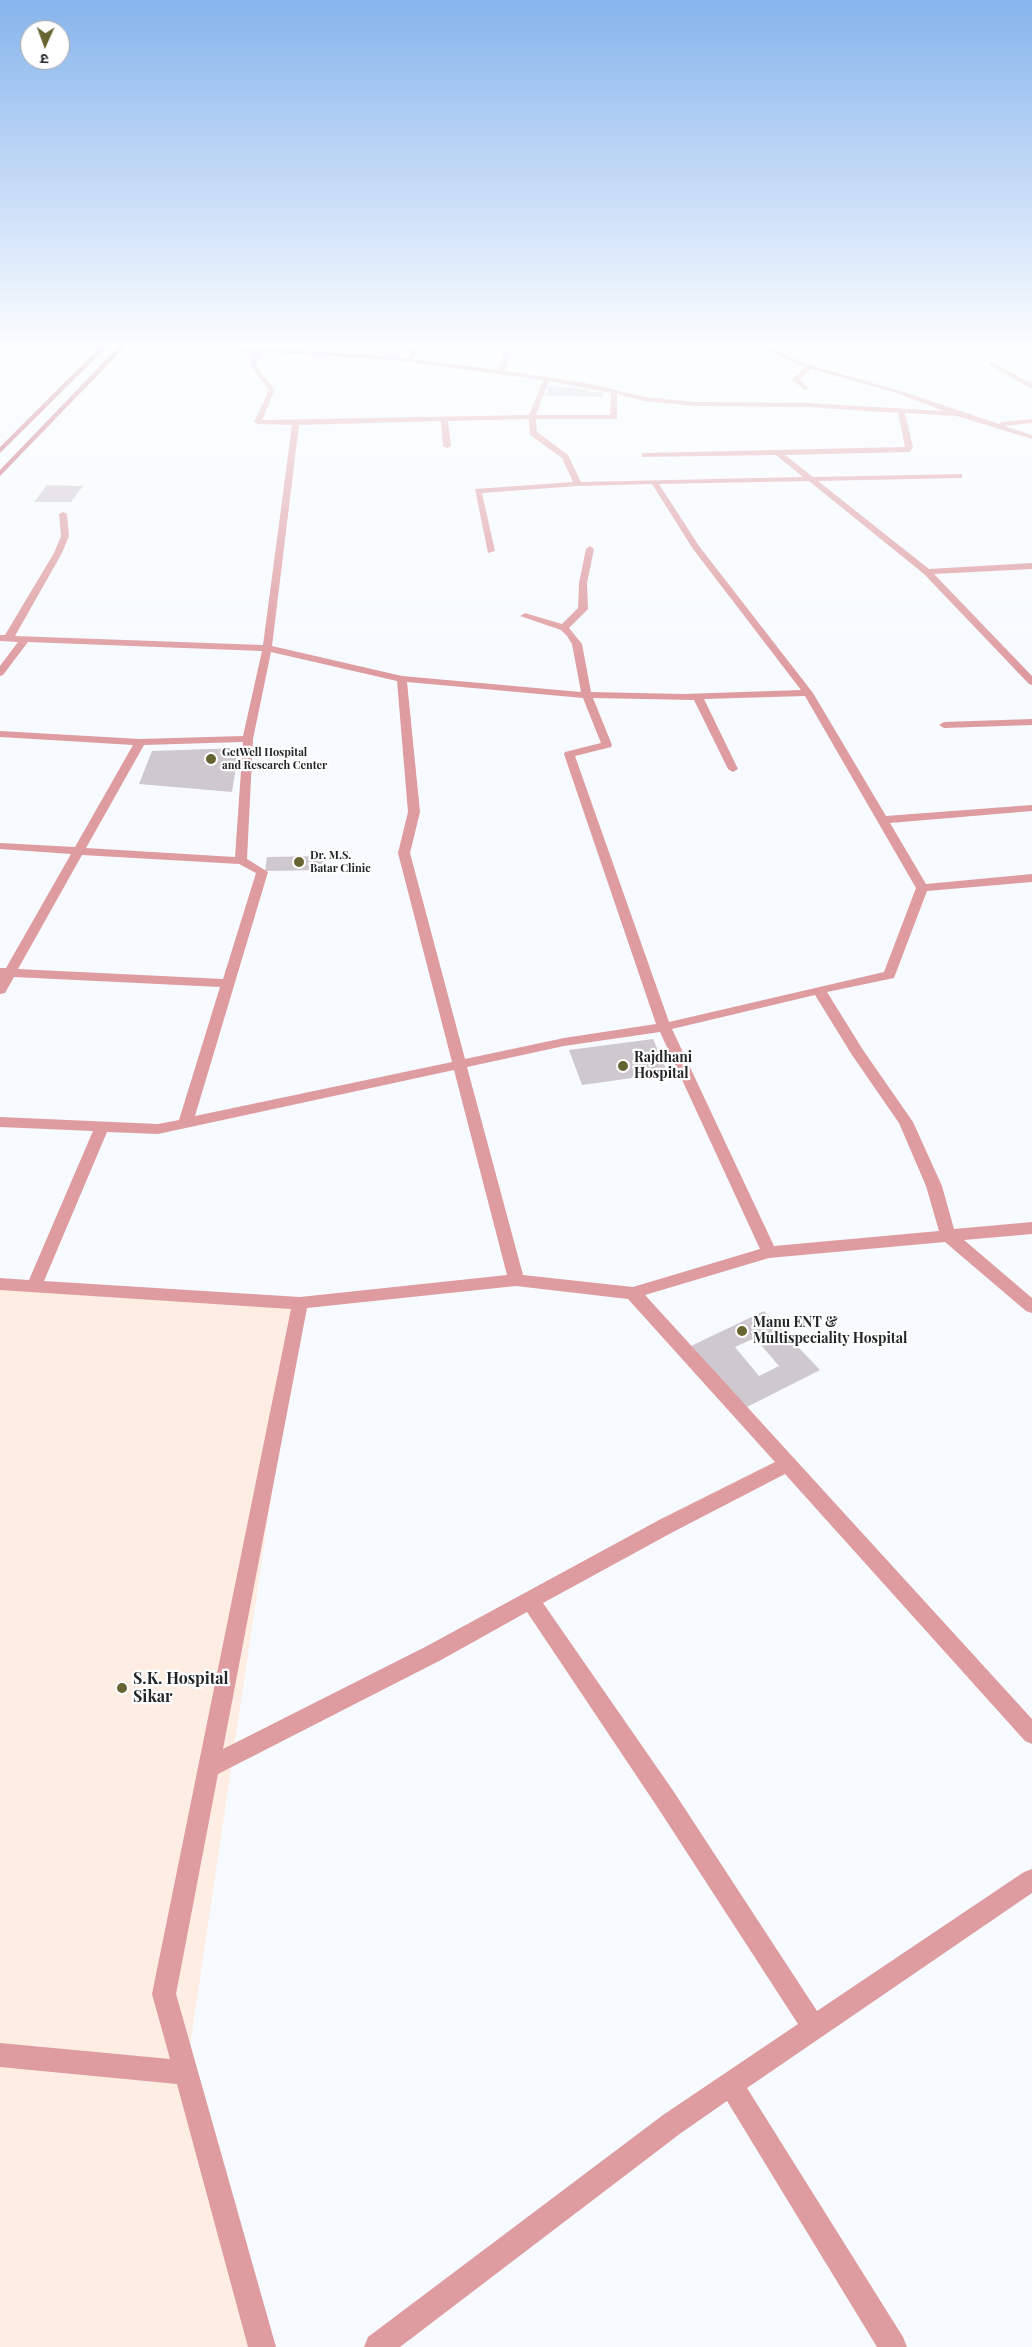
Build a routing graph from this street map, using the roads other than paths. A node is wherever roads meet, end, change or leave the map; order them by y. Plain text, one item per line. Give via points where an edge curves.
1 (19, 455) edge
2 (292, 455) edge
3 (561, 455) edge
4 (645, 455) dead end
5 (666, 455) edge
6 (780, 455) edge
7 (0, 474) edge
8 (959, 476) dead end
9 (811, 479) junction
10 (654, 482) junction
11 (578, 484) junction
12 (63, 514) dead end
13 (590, 549) dead end
14 (491, 551) dead end
15 (1032, 566) edge
16 (927, 572) junction
17 (525, 616) dead end
18 (564, 628) junction
19 (4, 638) edge
20 (25, 639) junction
21 (267, 648) junction
22 (0, 673) edge
23 (402, 679) junction
24 (1032, 682) edge
25 (808, 694) junction
26 (588, 695) junction
27 (698, 697) junction
28 (1032, 722) edge
29 (944, 725) dead end
30 (0, 734) edge
31 (248, 739) junction
32 (140, 742) junction
33 (733, 769) dead end
34 (1032, 808) edge
35 (882, 820) junction
36 (0, 846) edge
37 (78, 851) junction
38 (241, 861) junction
39 (1032, 878) edge
40 (922, 888) junction
41 (5, 972) edge
42 (228, 983) junction
43 (0, 990) edge
44 (819, 990) junction
45 (664, 1027) junction
46 (460, 1065) junction
47 (0, 1122) edge
48 (185, 1124) junction
49 (102, 1127) junction
50 (1032, 1228) edge
51 (948, 1235) junction
52 (769, 1252) junction
53 (516, 1280) junction
54 (0, 1284) edge
55 (34, 1286) junction
56 (633, 1292) junction
57 (300, 1303) junction
58 (1032, 1307) edge
59 (788, 1464) junction
60 (530, 1600) junction
61 (1032, 1734) edge
62 (209, 1767) junction
63 (1032, 1880) edge
64 (814, 2028) junction
65 (0, 2055) edge
66 (186, 2073) junction
67 (730, 2085) junction
68 (262, 2347) edge
69 (378, 2347) edge
70 (893, 2347) edge

1 - 7 main road
2 - 21 street
3 - 11 street
4 - 5 street
6 - 9 street
8 - 9 street
9 - 10 street
9 - 16 street
10 - 11 street
10 - 25 street via 696,547
11 - 14 street via 478,491
12 - 19 street via 65,536 58,553
13 - 18 street via 582,609
15 - 16 street
16 - 24 street
17 - 18 street
18 - 26 street via 577,644
19 - 20 street
20 - 21 street
20 - 22 street
21 - 23 street
21 - 31 street
23 - 26 street
23 - 46 street via 414,812 404,853
25 - 27 street
25 - 35 street
26 - 27 street
26 - 45 street via 607,745 569,754
27 - 33 street
28 - 29 street
30 - 32 street
31 - 32 street
31 - 38 street
32 - 37 street
34 - 35 street
35 - 40 street
36 - 37 street
37 - 38 street
37 - 41 street
38 - 42 street via 262,872
39 - 40 street
40 - 44 street via 889,976
41 - 42 street
41 - 43 street
42 - 48 street
44 - 45 street
44 - 51 street via 906,1122 934,1186
45 - 46 street via 564,1042
45 - 52 street
46 - 48 street
46 - 53 street
47 - 49 street
48 - 49 street via 158,1129
49 - 55 street
50 - 51 street
51 - 52 street
51 - 58 street
52 - 56 street
53 - 56 street
53 - 57 street
54 - 55 street
55 - 57 street
56 - 59 street
57 - 62 street
59 - 60 street
59 - 61 street
60 - 62 street via 434,1653
60 - 64 street via 666,1800
62 - 66 street via 164,1994
63 - 64 street
64 - 67 street
65 - 66 street
66 - 68 street
67 - 69 street via 672,2124
67 - 70 street

